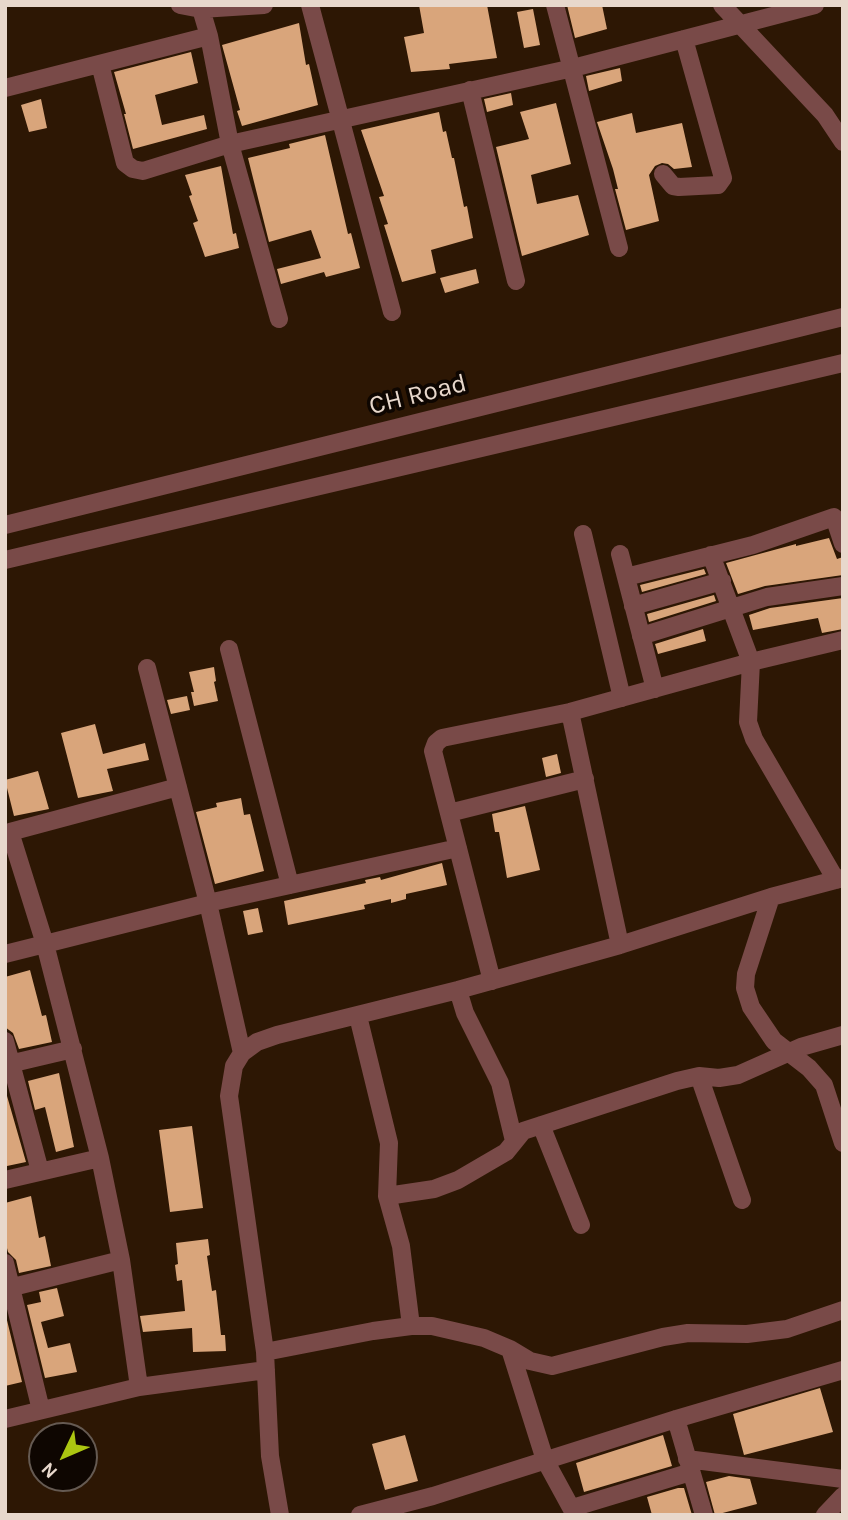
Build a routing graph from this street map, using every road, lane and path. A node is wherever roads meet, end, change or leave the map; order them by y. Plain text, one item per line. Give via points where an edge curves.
1 (180, 5) edge
2 (264, 5) edge
3 (310, 5) edge
4 (555, 5) edge
5 (722, 5) edge
6 (815, 5) edge
7 (201, 9) junction
8 (740, 24) junction
9 (209, 36) junction
10 (684, 39) junction
11 (100, 64) junction
12 (573, 68) junction
13 (5, 88) edge
14 (470, 90) junction
15 (342, 120) junction
16 (843, 142) edge
17 (230, 144) junction
18 (663, 174) dead end
19 (619, 248) dead end
20 (516, 281) dead end
21 (392, 312) dead end
22 (843, 317) edge
23 (279, 320) dead end
24 (843, 363) edge
25 (5, 525) edge
26 (583, 534) dead end
27 (843, 544) edge
28 (620, 554) dead end
29 (712, 555) junction
30 (5, 560) edge
31 (626, 577) junction
32 (722, 581) junction
33 (843, 586) edge
34 (633, 606) junction
35 (732, 609) junction
36 (641, 636) junction
37 (843, 640) edge
38 (229, 649) dead end
39 (751, 662) junction
40 (147, 668) dead end
41 (655, 689) junction
42 (622, 698) junction
43 (570, 712) junction
44 (585, 779) junction
45 (178, 787) junction
46 (449, 813) junction
47 (458, 848) junction
48 (839, 879) edge
49 (290, 885) junction
50 (771, 897) junction
51 (208, 903) junction
52 (45, 944) junction
53 (620, 945) junction
54 (5, 954) edge
55 (492, 981) junction
56 (458, 990) junction
57 (358, 1016) junction
58 (843, 1035) edge
59 (5, 1041) edge
60 (73, 1049) junction
61 (242, 1053) junction
62 (786, 1053) junction
63 (8, 1064) edge
64 (699, 1076) junction
65 (541, 1125) junction
66 (514, 1141) junction
67 (843, 1143) edge
68 (100, 1158) junction
69 (40, 1171) junction
70 (5, 1180) edge
71 (387, 1196) junction
72 (742, 1200) dead end
73 (580, 1225) dead end
74 (121, 1260) junction
75 (5, 1263) edge
76 (8, 1288) edge
77 (843, 1310) edge
78 (411, 1326) junction
79 (510, 1349) junction
80 (265, 1361) junction
81 (842, 1372) edge
82 (139, 1388) junction
83 (41, 1410) junction
84 (5, 1419) edge
85 (676, 1419) junction
86 (545, 1460) junction
87 (689, 1465) junction
88 (843, 1479) edge
89 (843, 1496) edge
90 (574, 1511) edge
91 (280, 1515) edge
92 (360, 1515) edge
93 (704, 1515) edge
94 (825, 1515) edge

1 - 7 street
2 - 7 street
3 - 15 street
4 - 12 street
5 - 8 street
6 - 8 street
7 - 9 street
8 - 10 street
8 - 16 street via 825,115
9 - 11 street
9 - 17 street
10 - 12 street
10 - 18 street via 723,178 718,185 679,187
11 - 13 street
11 - 17 street via 125,163 133,169 143,172
12 - 14 street
12 - 19 street
14 - 15 street
14 - 20 street
15 - 17 street
15 - 21 street
17 - 23 street
22 - 25 street, CH Road
24 - 30 street
26 - 42 street
27 - 29 street via 834,517
28 - 31 street
29 - 31 street
29 - 32 street
31 - 34 street
32 - 34 street
32 - 35 street
33 - 35 street via 767,597
34 - 36 street
35 - 36 street
35 - 39 street
36 - 41 street
37 - 39 street
38 - 49 street
39 - 41 street
39 - 48 street via 748,722 754,739
40 - 45 street
41 - 42 street
42 - 43 street
43 - 44 street
43 - 46 street via 442,738 436,743 433,751
44 - 46 street
44 - 53 street
45 - 51 street
45 - 52 street via 10,832
46 - 47 street
47 - 49 street
47 - 55 street
48 - 50 street
49 - 51 street
50 - 53 street
50 - 62 street via 745,988 764,1029
51 - 52 street
51 - 61 street
52 - 54 street
52 - 60 street
53 - 55 street
55 - 56 street
56 - 57 street
56 - 66 street via 500,1083
57 - 61 street via 277,1035
57 - 71 street via 389,1143
58 - 62 street
59 - 63 street
60 - 63 street
60 - 68 street
61 - 80 street via 234,1066 229,1096
62 - 64 street via 738,1076
62 - 67 street via 824,1085
63 - 69 street
64 - 65 street via 645,1089
64 - 72 street
65 - 66 street via 523,1131
65 - 73 street
66 - 71 street via 506,1152 458,1180 434,1189
68 - 69 street
68 - 74 street
69 - 70 street
71 - 78 street via 401,1246
74 - 76 street
74 - 82 street
75 - 76 street
76 - 83 street
77 - 79 street via 787,1329 688,1333 552,1366 530,1361
78 - 79 street via 453,1330
78 - 80 street
79 - 86 street
80 - 82 street
80 - 91 street via 270,1456
81 - 85 street
82 - 83 street
83 - 84 street
85 - 86 street
85 - 87 street
86 - 90 street
86 - 92 street
87 - 88 street
87 - 90 street
87 - 93 street
89 - 94 street

